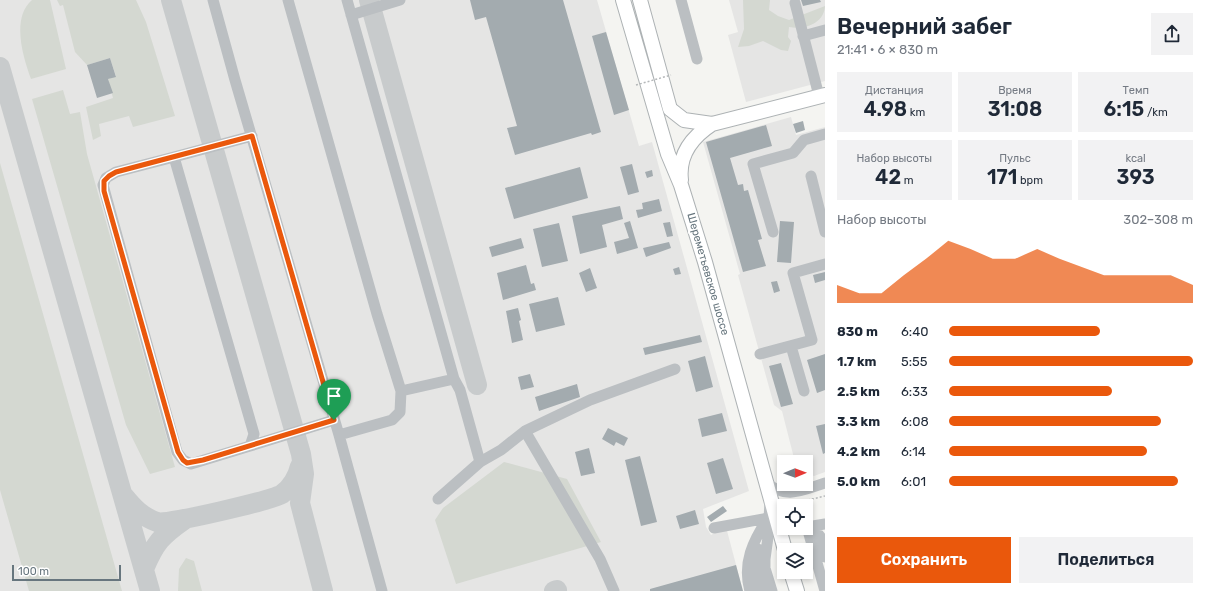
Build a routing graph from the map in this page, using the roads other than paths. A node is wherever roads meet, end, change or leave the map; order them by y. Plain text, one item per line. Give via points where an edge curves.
1 (213, 0) edge
2 (288, 0) edge
3 (347, 0) edge
4 (400, 0) edge
5 (623, 0) edge
6 (640, 0) edge
7 (681, 0) edge
8 (795, 3) dead end
9 (351, 15) junction
10 (825, 30) edge
11 (803, 36) junction
12 (698, 59) dead end
13 (822, 95) edge
14 (712, 124) junction
15 (825, 134) edge
16 (252, 136) junction
17 (174, 157) junction
18 (811, 176) dead end
19 (681, 185) junction
20 (772, 232) dead end
21 (825, 232) edge
22 (825, 264) edge
23 (791, 346) junction
24 (760, 354) dead end
25 (675, 369) dead end
26 (454, 379) junction
27 (804, 391) dead end
28 (401, 392) junction
29 (334, 420) junction
30 (525, 432) junction
31 (339, 435) junction
32 (250, 446) junction
33 (480, 462) junction
34 (766, 482) junction
35 (825, 483) edge
36 (438, 499) dead end
37 (770, 499) junction
38 (777, 504) edge
39 (768, 518) junction
40 (825, 524) edge
41 (813, 526) edge
42 (714, 528) dead end
43 (813, 532) edge
44 (809, 535) edge
45 (822, 539) edge
46 (783, 543) edge
47 (825, 557) edge
48 (793, 579) edge
49 (382, 591) edge
50 (614, 591) edge
51 (750, 591) edge
52 (761, 591) edge
53 (772, 591) edge
54 (797, 591) edge
55 (825, 591) edge

1 - 16 street
2 - 28 street
3 - 9 street
4 - 9 street
5 - 19 main road, Шереметьевское шоссе via 668,154
6 - 14 main road via 670,109 684,120
7 - 12 street
8 - 11 street
9 - 26 street
10 - 11 street
11 - 13 street
13 - 14 main road
14 - 19 main road via 688,146 681,165
15 - 20 street via 804,140 793,153 753,164
16 - 17 street
16 - 29 street
17 - 32 street via 251,422 254,439
17 - 32 street via 109,176 104,181 104,191 180,458 191,464
18 - 21 street
19 - 34 main road, Шереметьевское шоссе via 706,262
22 - 23 street via 793,273 812,340
23 - 24 street
23 - 27 street
25 - 30 street via 590,400
26 - 28 street
26 - 33 street via 460,390
28 - 31 street via 400,412 392,420
29 - 31 street
29 - 32 street
30 - 33 street
30 - 50 street via 600,559
31 - 49 street
33 - 36 street
34 - 35 street via 780,492 794,492
34 - 37 main road, Шереметьевское шоссе
37 - 38 street
37 - 39 street
37 - 46 main road, Шереметьевское шоссе
39 - 42 street
39 - 51 street via 754,539 747,564
39 - 52 street via 755,562
39 - 53 street via 765,568
40 - 41 street
43 - 45 street
44 - 55 street
45 - 47 street
48 - 54 main road

